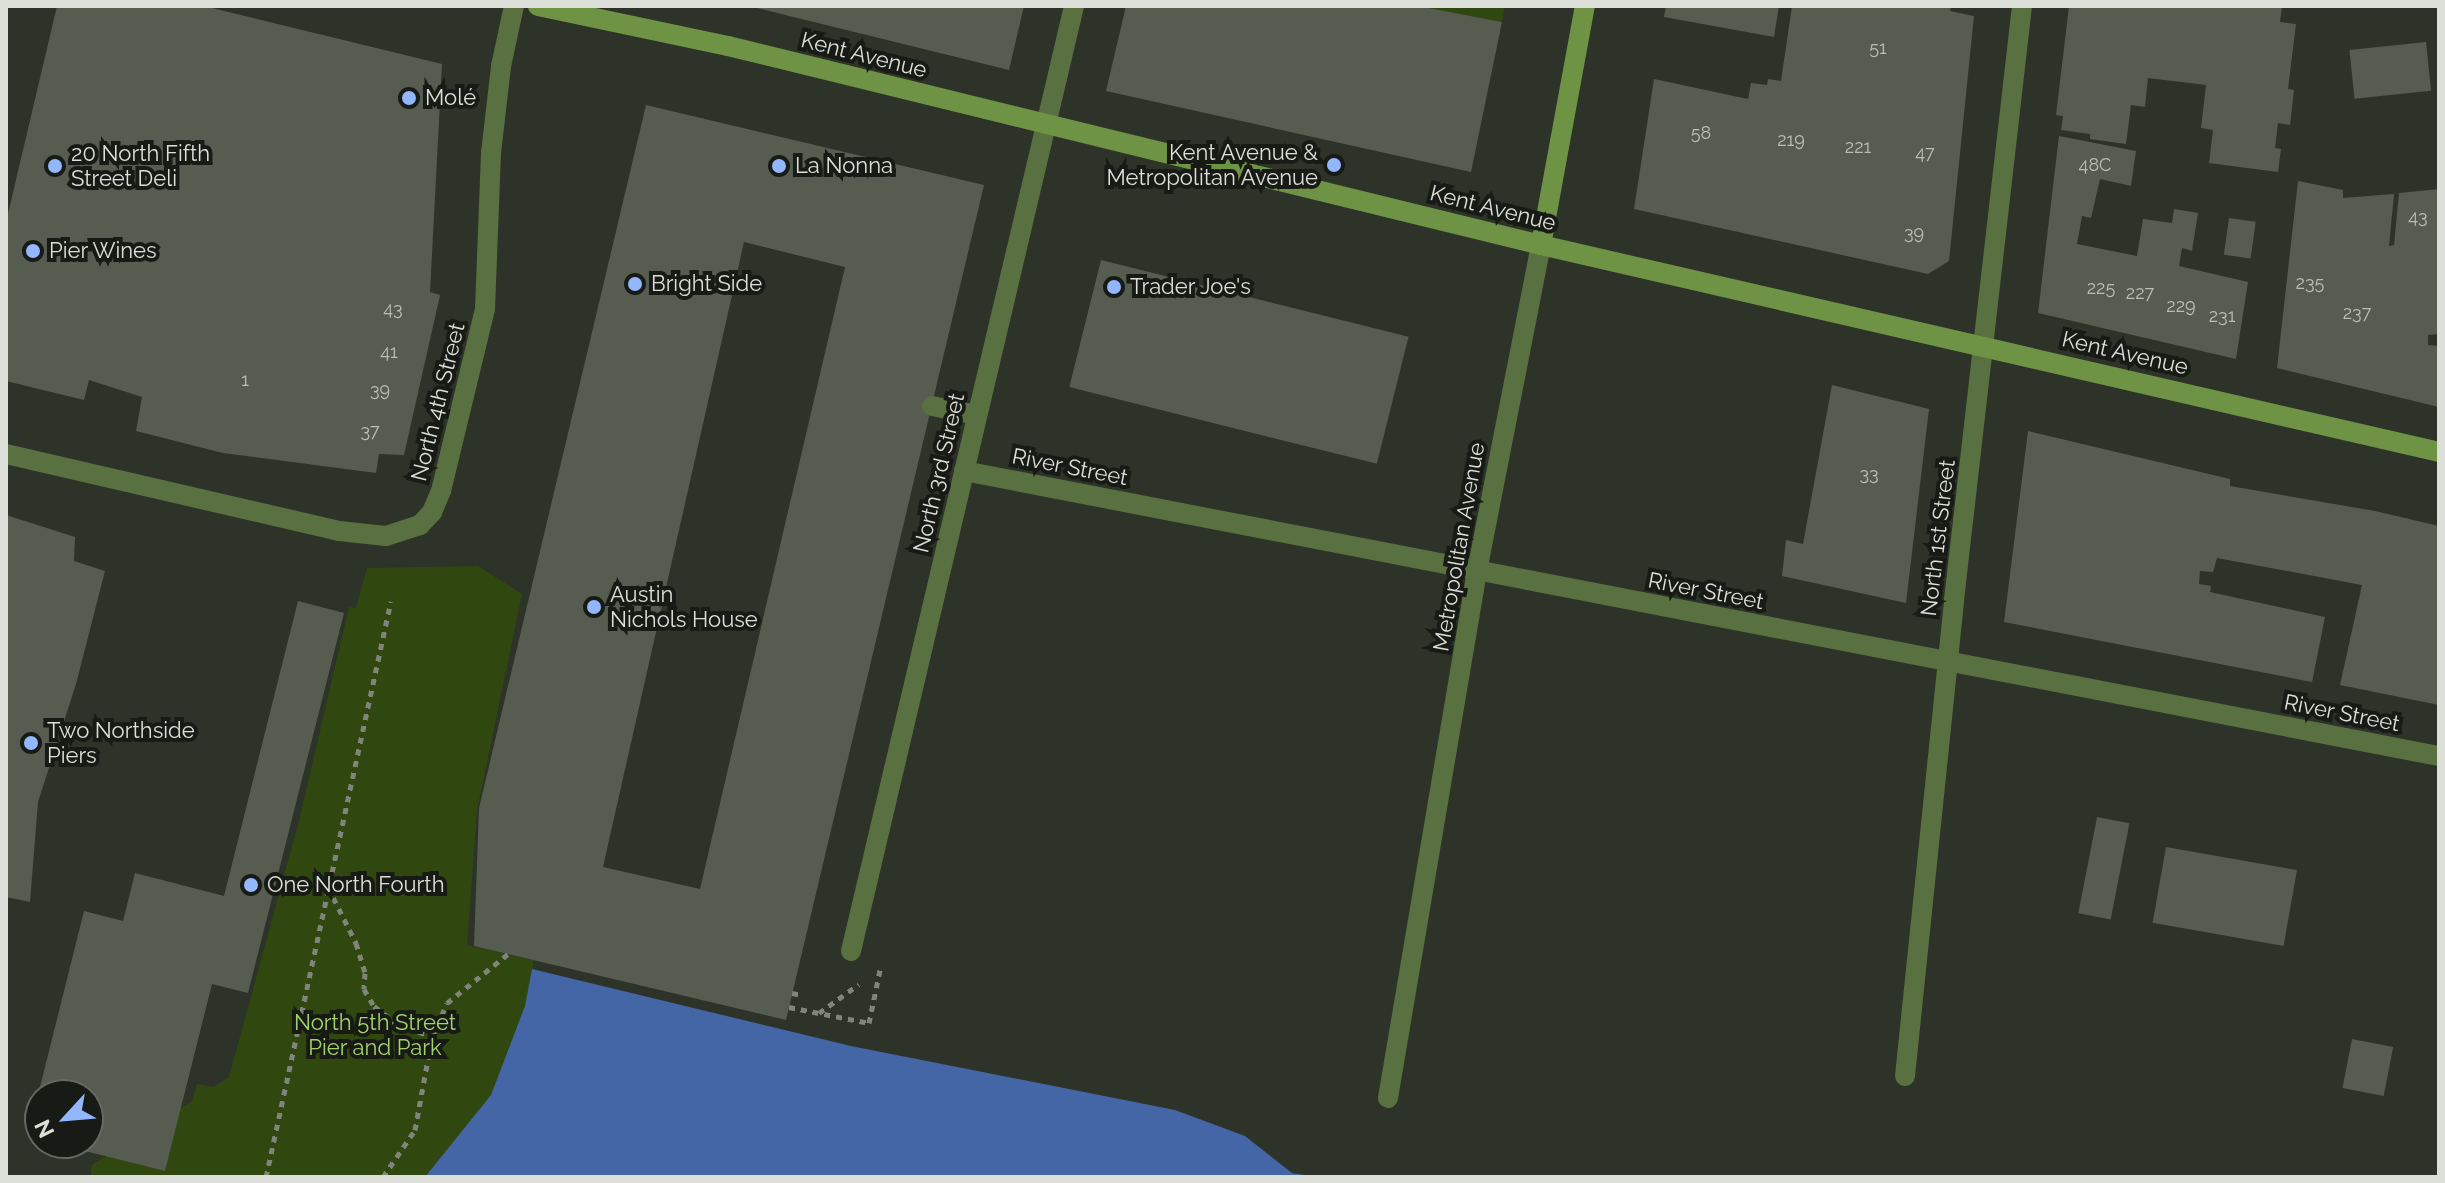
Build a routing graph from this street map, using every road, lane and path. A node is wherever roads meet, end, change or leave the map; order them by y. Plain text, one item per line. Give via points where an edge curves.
1 (514, 6) edge
2 (538, 6) edge
3 (1074, 6) edge
4 (1585, 6) edge
5 (2022, 6) edge
6 (1046, 124) junction
7 (1541, 245) junction
8 (1984, 345) junction
9 (932, 406) dead end
10 (977, 415) junction
11 (2439, 452) edge
12 (6, 454) edge
13 (964, 471) junction
14 (1477, 571) junction
15 (391, 601) dead end
16 (1948, 662) junction
17 (2439, 756) edge
18 (327, 886) junction
19 (851, 951) dead end
20 (508, 954) dead end
21 (873, 972) dead end
22 (865, 979) dead end
23 (792, 993) dead end
24 (802, 995) dead end
25 (789, 1007) dead end
26 (818, 1013) junction
27 (432, 1037) junction
28 (1905, 1076) dead end
29 (1388, 1098) dead end
30 (266, 1177) edge
31 (383, 1177) edge

1 - 12 street, North 4th Street via 491,153 485,309 441,491 420,525 386,536 339,531
2 - 6 main road, Kent Avenue via 728,46
3 - 6 street, North 3rd Street
4 - 7 main road, Metropolitan Avenue
5 - 8 street, North 1st Street
6 - 7 main road, Kent Avenue
6 - 10 street, North 3rd Street
7 - 8 main road, Kent Avenue
7 - 14 street, Metropolitan Avenue
8 - 11 main road, Kent Avenue
8 - 16 street, North 1st Street
9 - 10 street
10 - 13 street, North 3rd Street
13 - 14 street, River Street
13 - 19 street, North 3rd Street
14 - 16 street, River Street
14 - 29 street, Metropolitan Avenue
15 - 18 path
16 - 17 street, River Street
16 - 28 street, North 1st Street
18 - 27 path via 356,943 364,989 374,1006 396,1023
18 - 30 path
20 - 27 path via 447,1003
21 - 26 path via 881,963 869,1023
22 - 26 path
23 - 24 path
25 - 26 path
27 - 31 path via 415,1130

